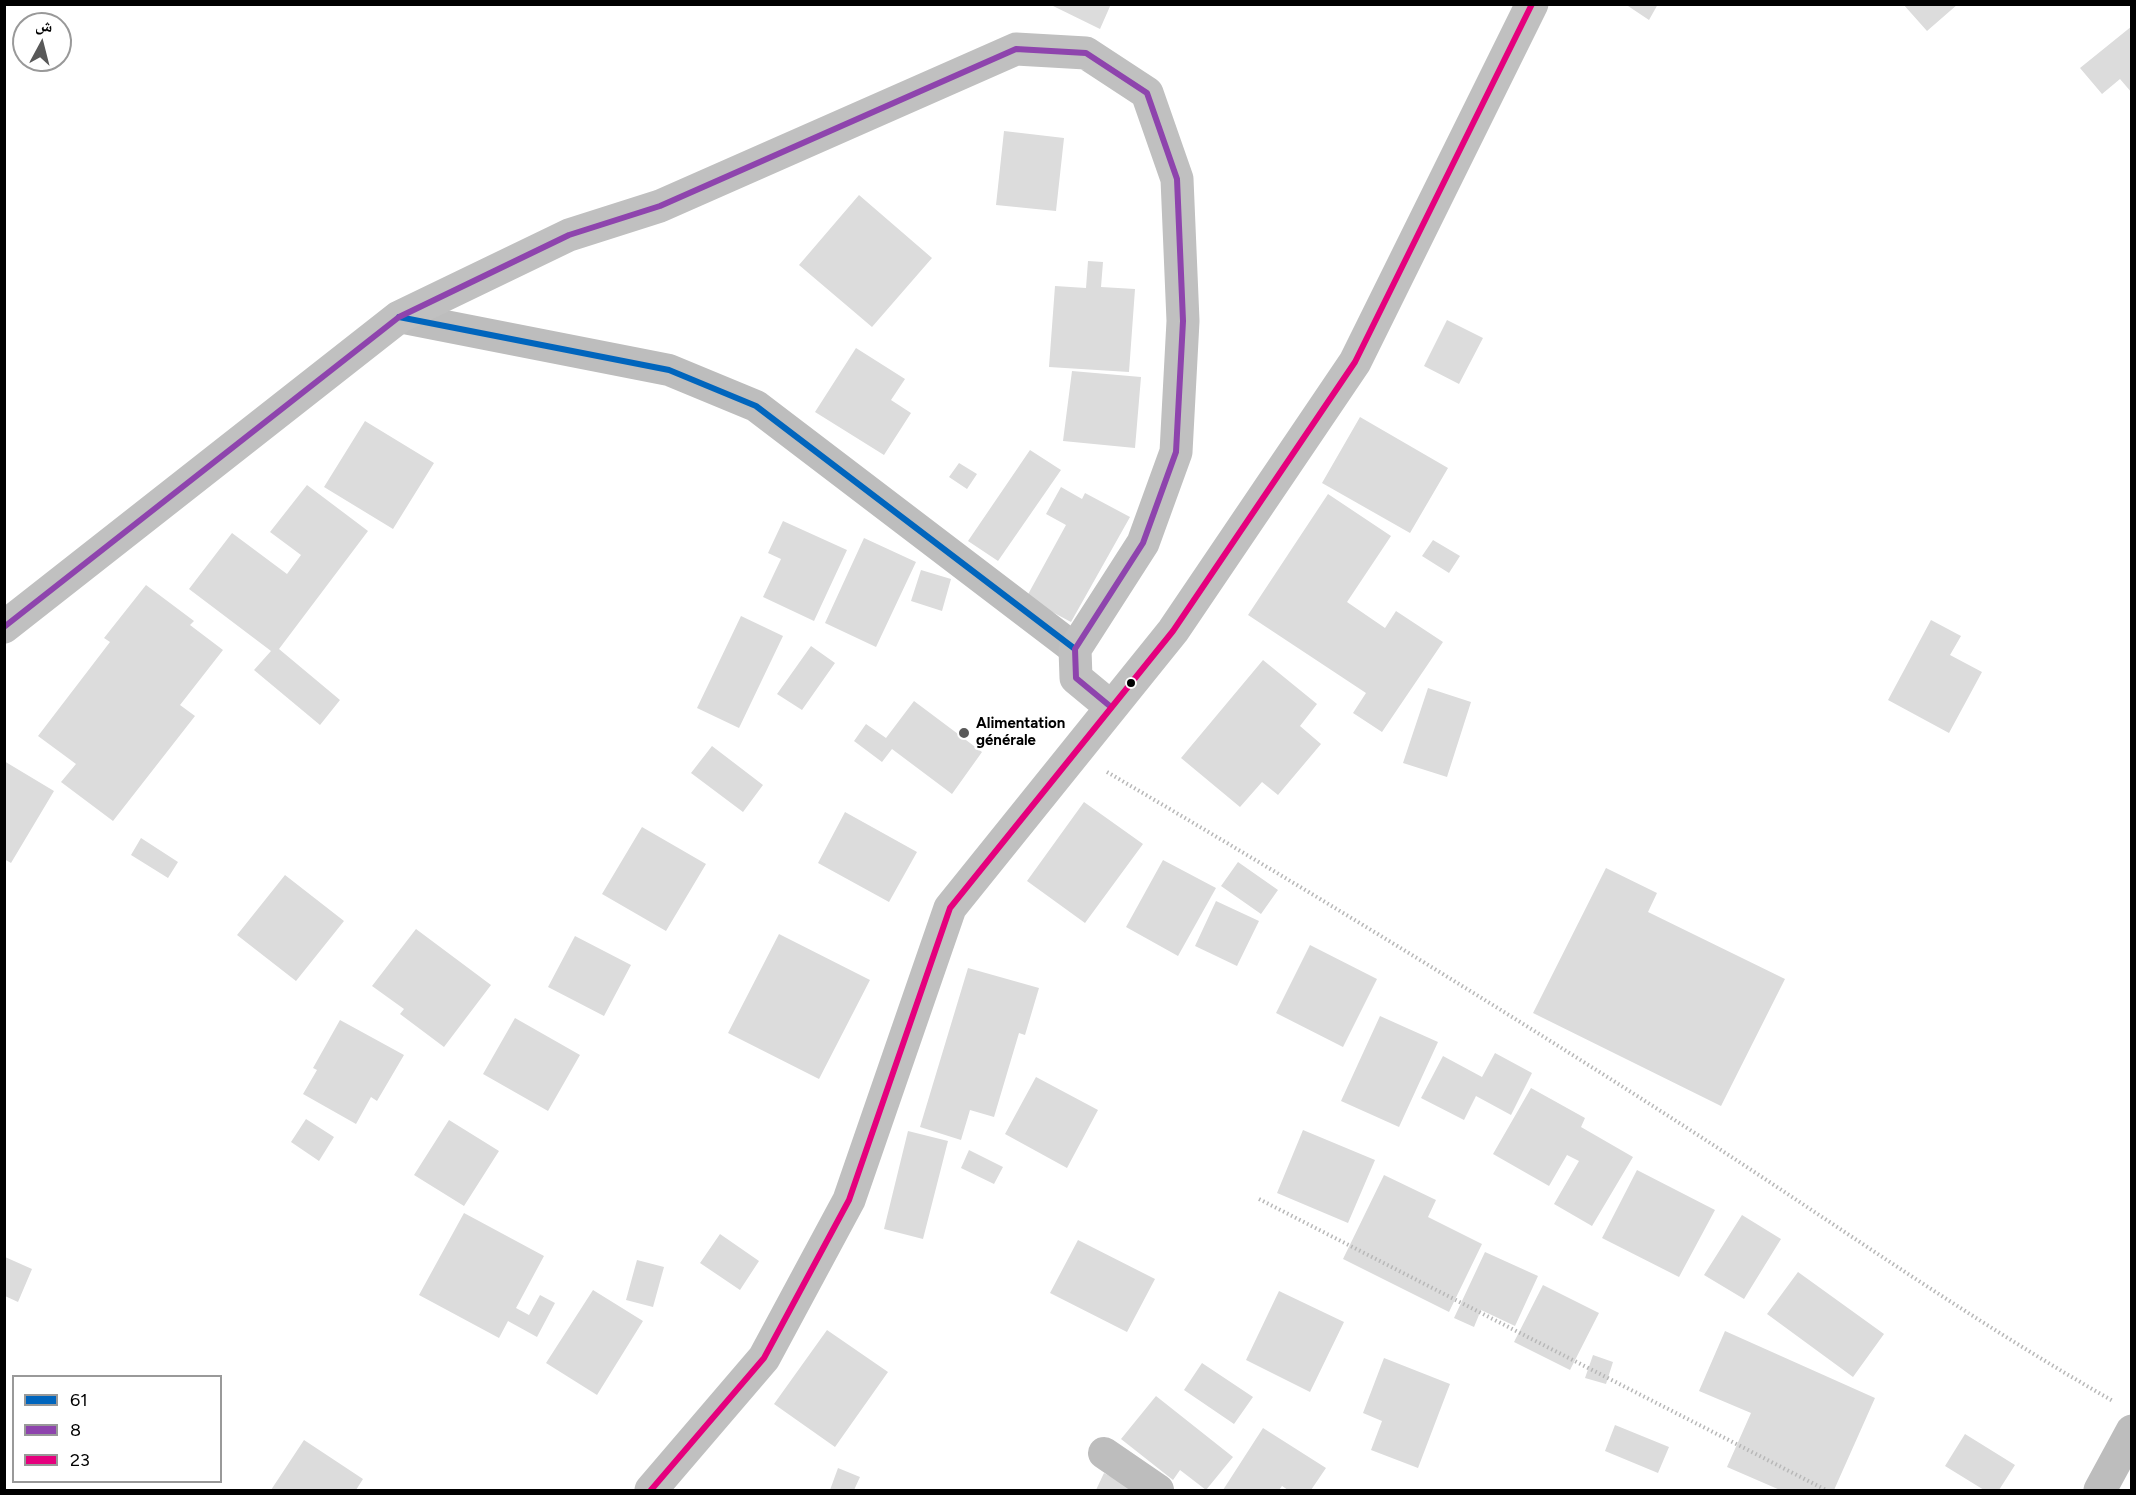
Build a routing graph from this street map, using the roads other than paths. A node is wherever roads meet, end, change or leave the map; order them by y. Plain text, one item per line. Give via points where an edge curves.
1 (1532, 4) edge
2 (399, 317) junction
3 (4, 627) edge
4 (1075, 649) junction
5 (1111, 707) junction
6 (2127, 1419) edge
7 (1104, 1453) dead end
8 (651, 1491) edge
9 (1158, 1491) edge
10 (2100, 1491) edge

1 - 5 street via 1355,362 1173,631
2 - 3 street
2 - 4 street via 669,370 756,406
2 - 4 street via 569,235 660,206 1016,49 1086,53 1147,93 1177,179 1183,321 1176,452 1143,543
4 - 5 street via 1076,678
5 - 8 street via 950,908 849,1200 764,1358
6 - 10 main road
7 - 9 street

